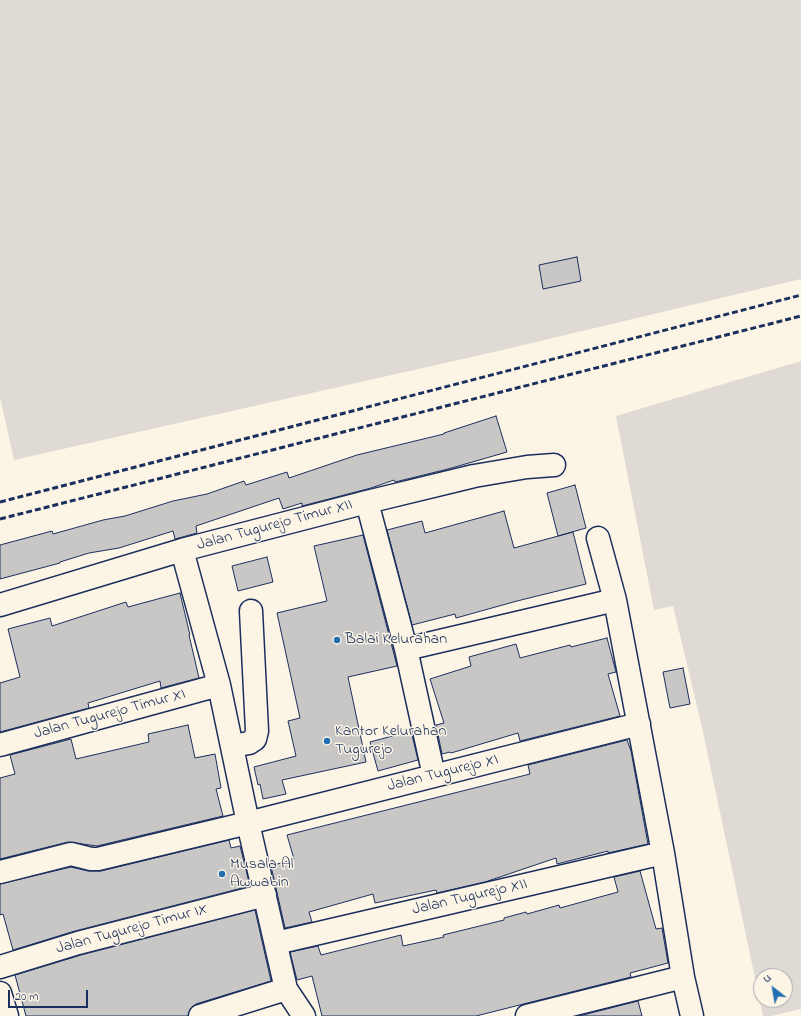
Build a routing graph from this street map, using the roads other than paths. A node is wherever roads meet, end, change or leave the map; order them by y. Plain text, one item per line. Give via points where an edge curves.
1 (554, 465) dead end
2 (367, 502) junction
3 (598, 538) dead end
4 (182, 550) junction
5 (615, 600) junction
6 (0, 605) edge
7 (251, 611) dead end
8 (406, 649) junction
9 (219, 685) junction
10 (639, 724) junction
11 (0, 745) edge
12 (232, 746) junction
13 (434, 776) junction
14 (248, 823) junction
15 (663, 852) junction
16 (0, 872) edge
17 (265, 895) junction
18 (276, 943) junction
19 (0, 967) edge
20 (683, 977) junction
21 (286, 988) junction
22 (0, 993) edge
23 (7, 1016) edge
24 (200, 1016) edge
25 (304, 1016) edge
26 (527, 1016) edge
27 (692, 1016) edge

1 - 2 street, Jalan Tugurejo Timur XII via 474,476
2 - 4 street, Jalan Tugurejo Timur XII
2 - 8 street
3 - 5 street
4 - 6 street, Jalan Tugurejo Timur XII
4 - 9 street
5 - 8 street
5 - 10 street
7 - 12 street via 257,731 255,739 249,743
8 - 13 street
9 - 11 street, Jalan Tugurejo Timur XI
9 - 12 street
10 - 13 street, Jalan Tugurejo XI
10 - 15 street
12 - 14 street
13 - 14 street, Jalan Tugurejo XI
14 - 16 street, Jalan Tugurejo XI via 98,858 91,859 71,854
14 - 17 street
15 - 18 street, Jalan Tugurejo XII
15 - 20 street
17 - 18 street
17 - 19 street, Jalan Tugurejo Timur IX
18 - 21 street
20 - 26 street
20 - 27 street
21 - 24 street
21 - 25 street
22 - 23 street

